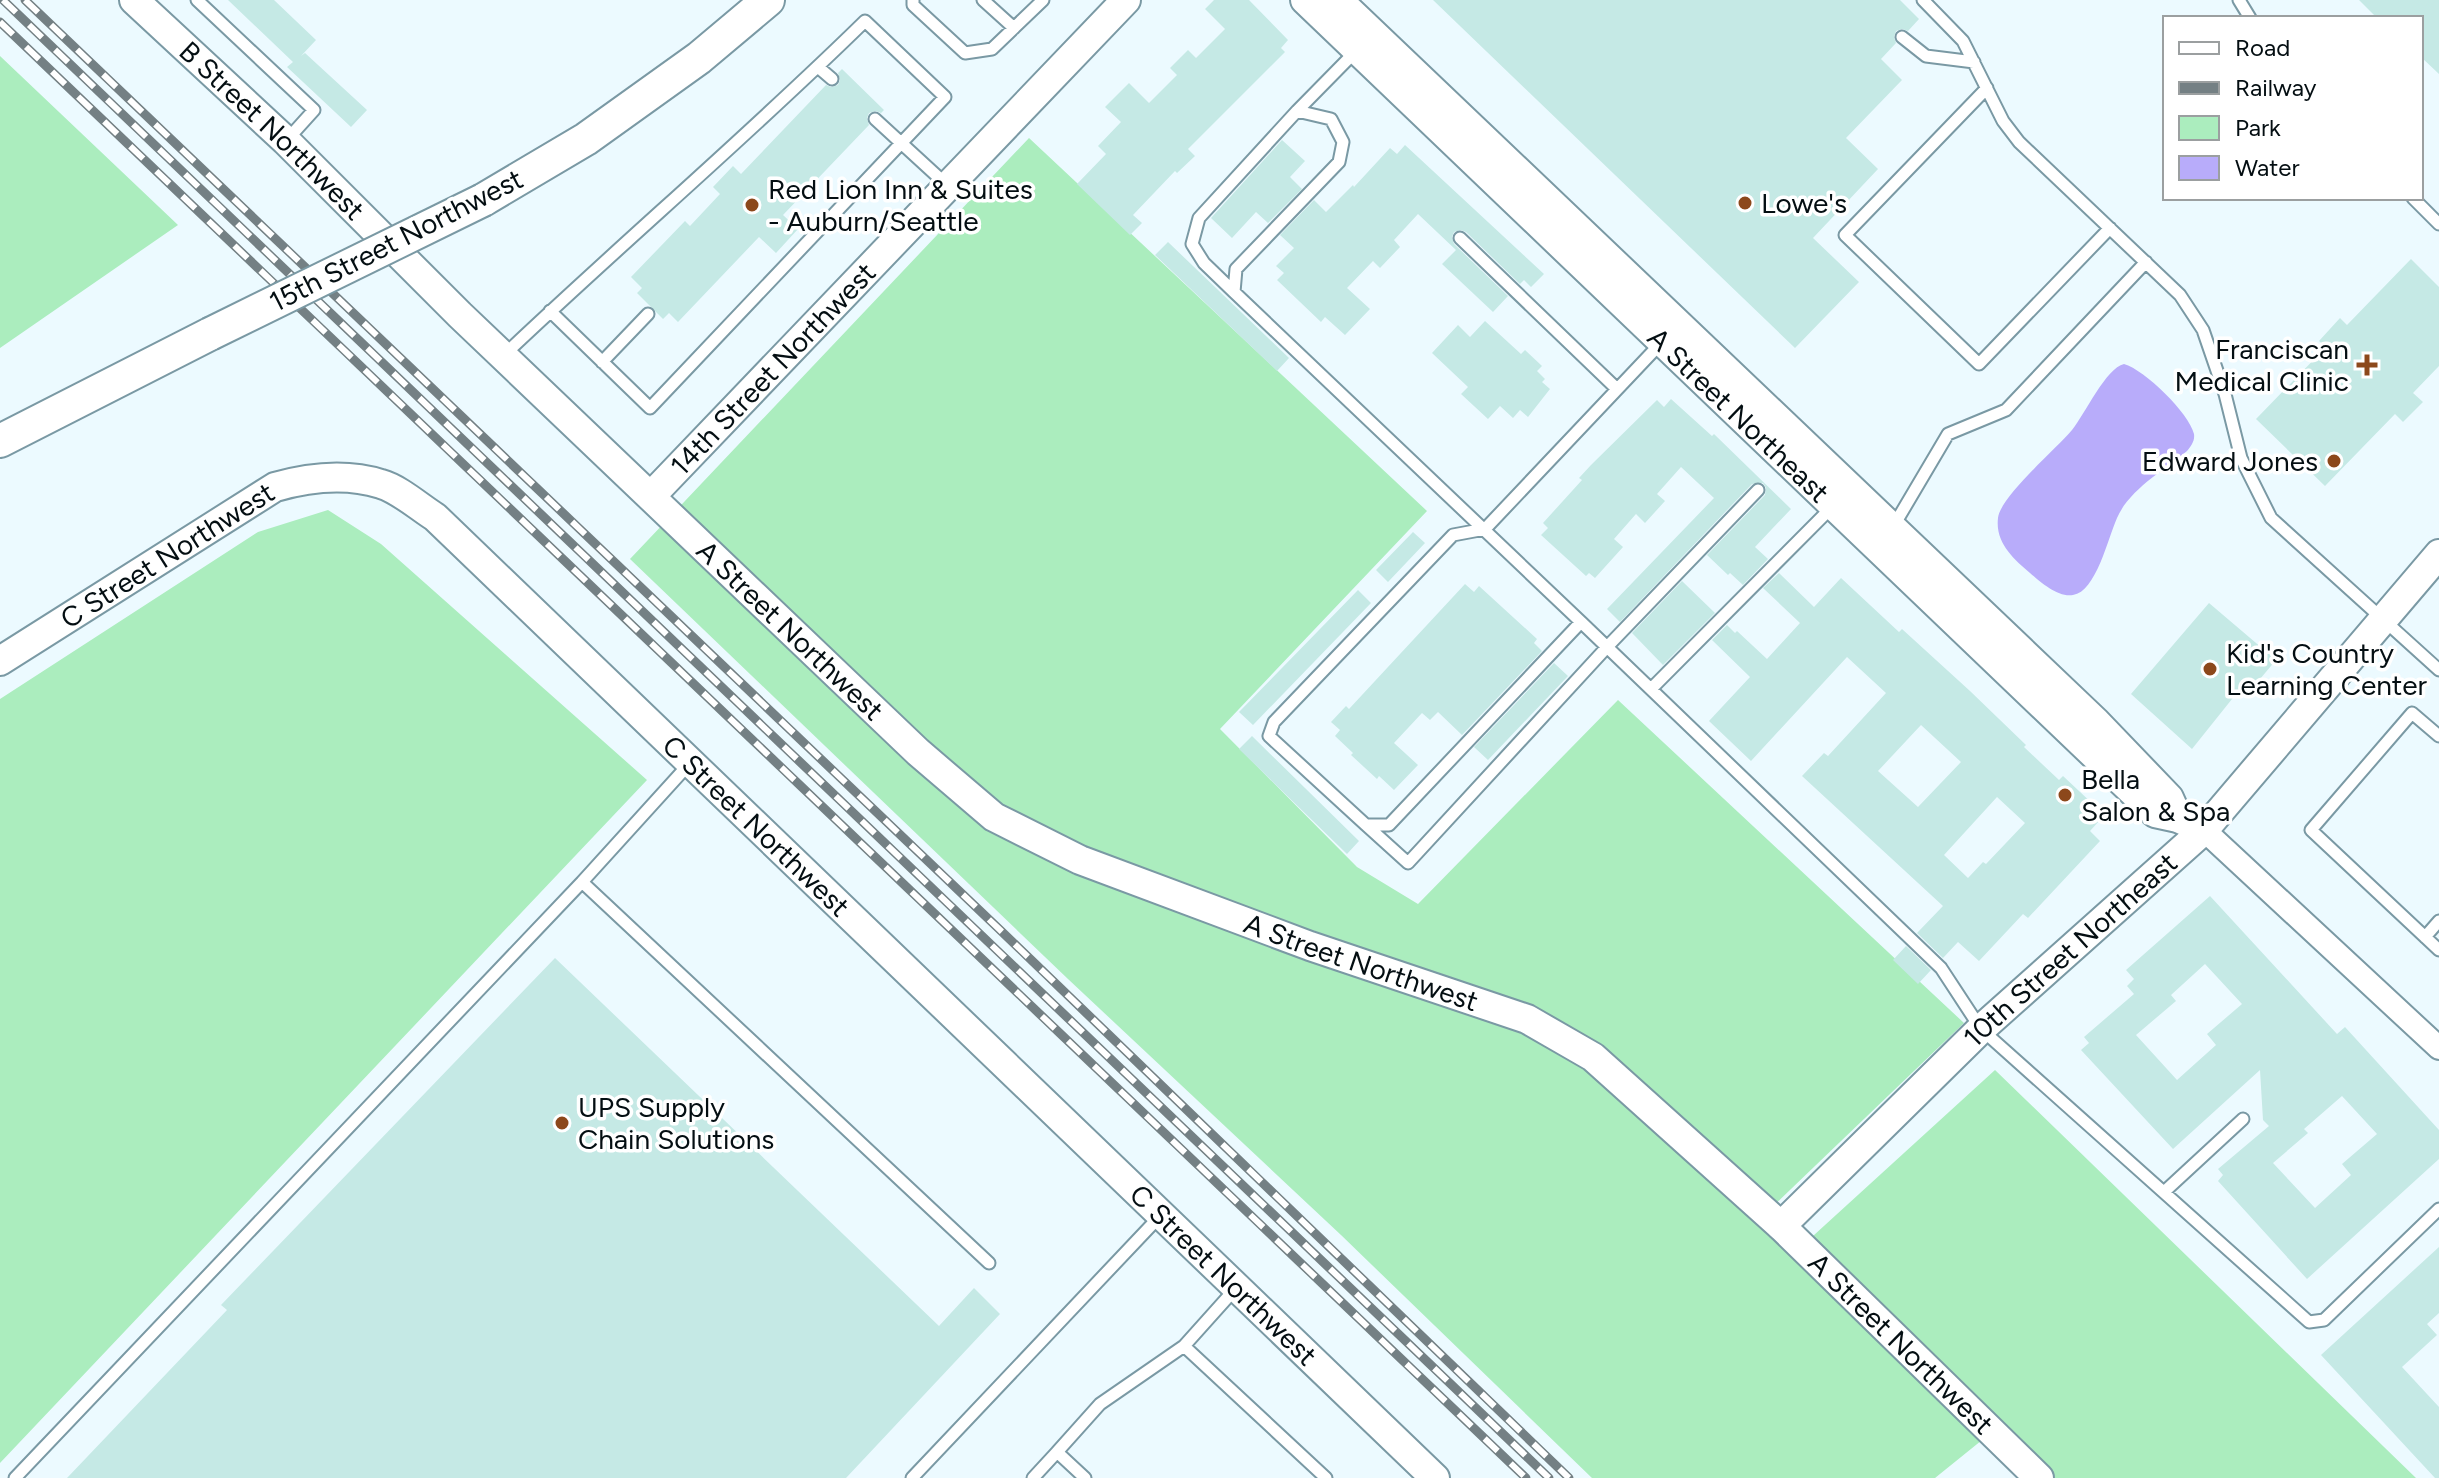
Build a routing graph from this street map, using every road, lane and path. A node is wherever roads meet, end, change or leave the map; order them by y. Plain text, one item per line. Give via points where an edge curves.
1 (134, 0) edge
2 (197, 0) edge
3 (768, 0) edge
4 (913, 0) edge
5 (983, 0) edge
6 (1043, 0) edge
7 (1305, 0) edge
8 (1338, 0) edge
9 (1923, 0) edge
10 (1116, 3) edge
11 (1014, 28) junction
12 (1902, 37) dead end
13 (1357, 50) junction
14 (1974, 62) junction
15 (818, 67) junction
16 (832, 79) dead end
17 (1987, 88) junction
18 (1297, 111) junction
19 (875, 119) dead end
20 (286, 141) junction
21 (901, 144) junction
22 (949, 187) junction
23 (2415, 200) edge
24 (2439, 224) edge
25 (2110, 228) junction
26 (1460, 238) dead end
27 (2146, 262) junction
28 (1234, 292) junction
29 (550, 311) junction
30 (648, 314) dead end
31 (1670, 333) junction
32 (503, 356) junction
33 (602, 362) junction
34 (1617, 389) junction
35 (0, 441) edge
36 (1758, 490) dead end
37 (651, 496) junction
38 (1834, 505) junction
39 (1485, 529) junction
40 (1884, 537) junction
41 (2439, 554) edge
42 (2382, 620) junction
43 (1581, 622) junction
44 (1607, 647) junction
45 (0, 661) edge
46 (2439, 670) edge
47 (1651, 689) junction
48 (2439, 736) edge
49 (690, 763) junction
50 (1366, 825) junction
51 (2204, 830) junction
52 (582, 882) junction
53 (2439, 921) edge
54 (2425, 937) junction
55 (2439, 950) edge
56 (1981, 1029) junction
57 (2439, 1048) edge
58 (2243, 1119) dead end
59 (2164, 1192) junction
60 (2439, 1209) edge
61 (1161, 1215) junction
62 (1781, 1226) junction
63 (989, 1263) dead end
64 (1237, 1288) junction
65 (1184, 1346) junction
66 (1057, 1452) junction
67 (15, 1478) edge
68 (912, 1478) edge
69 (1033, 1478) edge
70 (1085, 1478) edge
71 (1326, 1478) edge
72 (1435, 1478) edge
73 (2039, 1478) edge

1 - 20 street, B Street Northwest
2 - 20 lane via 314,110
3 - 35 main road, 15th Street Northwest, bridge via 699,58 586,139 483,200
4 - 11 lane via 965,53 992,49
5 - 11 lane
6 - 11 lane
7 - 13 street, A Street Northeast
8 - 31 street, A Street Northeast
9 - 14 lane via 1963,41
10 - 22 street, 14th Street Northwest
12 - 14 lane via 1926,56
13 - 18 lane
13 - 31 street, A Street Northeast
14 - 17 lane
15 - 16 lane
15 - 21 lane via 865,21 945,97
15 - 29 lane
17 - 25 lane via 2019,142
17 - 25 lane via 1845,235 1979,364
18 - 28 lane via 1199,218 1192,244
18 - 28 lane via 1331,119 1343,142 1339,162 1236,269
19 - 21 lane
20 - 32 street, B Street Northwest
21 - 22 lane
21 - 33 lane via 650,408
22 - 37 street, 14th Street Northwest
23 - 24 lane
25 - 27 lane
26 - 34 lane
27 - 40 lane via 2006,410 1948,434
27 - 42 lane via 2199,320 2241,458 2271,518
28 - 39 lane
29 - 32 lane
29 - 33 lane
30 - 33 lane
31 - 34 lane
31 - 38 street, A Street Northeast
31 - 40 street, A Street Northeast
32 - 37 street, B Street Northwest
34 - 39 lane
36 - 44 lane
37 - 62 street, A Street Northwest via 918,752 994,817 1080,860 1527,1019 1593,1057
38 - 40 street, A Street Northeast
38 - 47 lane
39 - 43 lane
39 - 50 lane via 1453,535 1274,722 1269,736
40 - 51 street, A Street Northeast via 2096,722 2169,798 2178,818
41 - 42 street, 10th Street Northeast
42 - 46 lane
42 - 51 street, 10th Street Northeast
43 - 44 lane
43 - 50 lane via 1389,825
44 - 47 lane
44 - 50 lane via 1408,863
45 - 49 street, C Street Northwest via 275,487 338,476 383,484 435,517
47 - 56 lane via 1941,968
48 - 54 lane via 2412,713 2311,830
49 - 52 lane
49 - 61 street, C Street Northwest
51 - 56 street, 10th Street Northeast
51 - 57 street, A Street Northeast
52 - 63 lane
52 - 67 lane
53 - 54 lane
54 - 55 lane
56 - 59 lane
56 - 62 street, 10th Street Northeast
58 - 59 lane
59 - 60 lane via 2309,1322 2324,1320
61 - 64 street, C Street Northwest
61 - 68 lane
62 - 73 street, A Street Northwest
64 - 65 lane
64 - 72 street, C Street Northwest
65 - 66 lane via 1100,1404
65 - 71 lane
66 - 69 lane
66 - 70 lane

